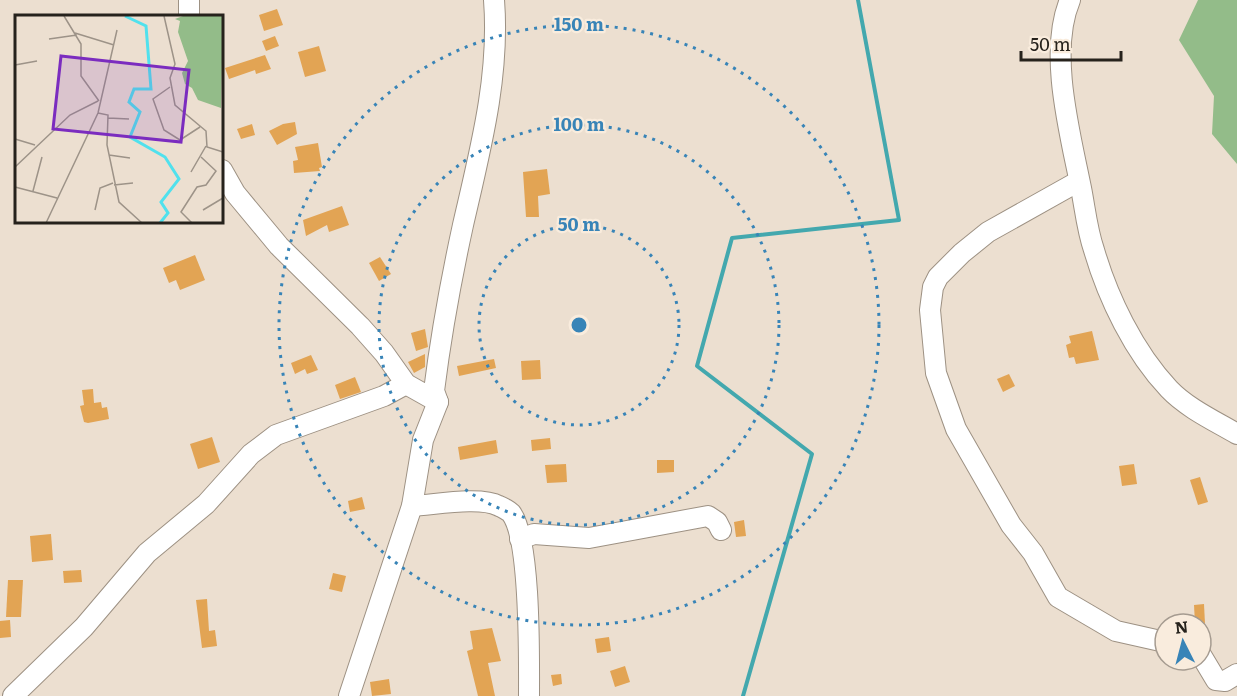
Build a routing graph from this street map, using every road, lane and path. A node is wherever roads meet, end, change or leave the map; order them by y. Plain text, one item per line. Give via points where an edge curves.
1 (494, 0) edge
2 (1070, 0) edge
3 (224, 173) edge
4 (1080, 181) junction
5 (406, 384) junction
6 (438, 402) junction
7 (1237, 434) edge
8 (412, 506) junction
9 (721, 530) dead end
10 (520, 539) junction
11 (1153, 639) edge
12 (1211, 672) edge
13 (1237, 674) edge
14 (14, 696) edge
15 (349, 696) edge
16 (529, 696) edge

1 - 6 street via 495,61 448,295 434,391
2 - 4 street via 1060,47
3 - 5 street via 279,246 360,326
4 - 7 street via 1093,249 1114,303 1141,352 1170,390
4 - 11 street via 988,232 938,277 930,310 936,373 956,429 1058,597 1116,631
5 - 6 street
5 - 14 street via 384,396 276,435 251,454 206,504 147,553 84,627
6 - 8 street via 423,440
8 - 10 street via 497,504 511,513
8 - 15 street
9 - 10 street via 708,516 589,538 534,534
10 - 16 street via 527,594
12 - 13 street via 1216,680 1225,681

